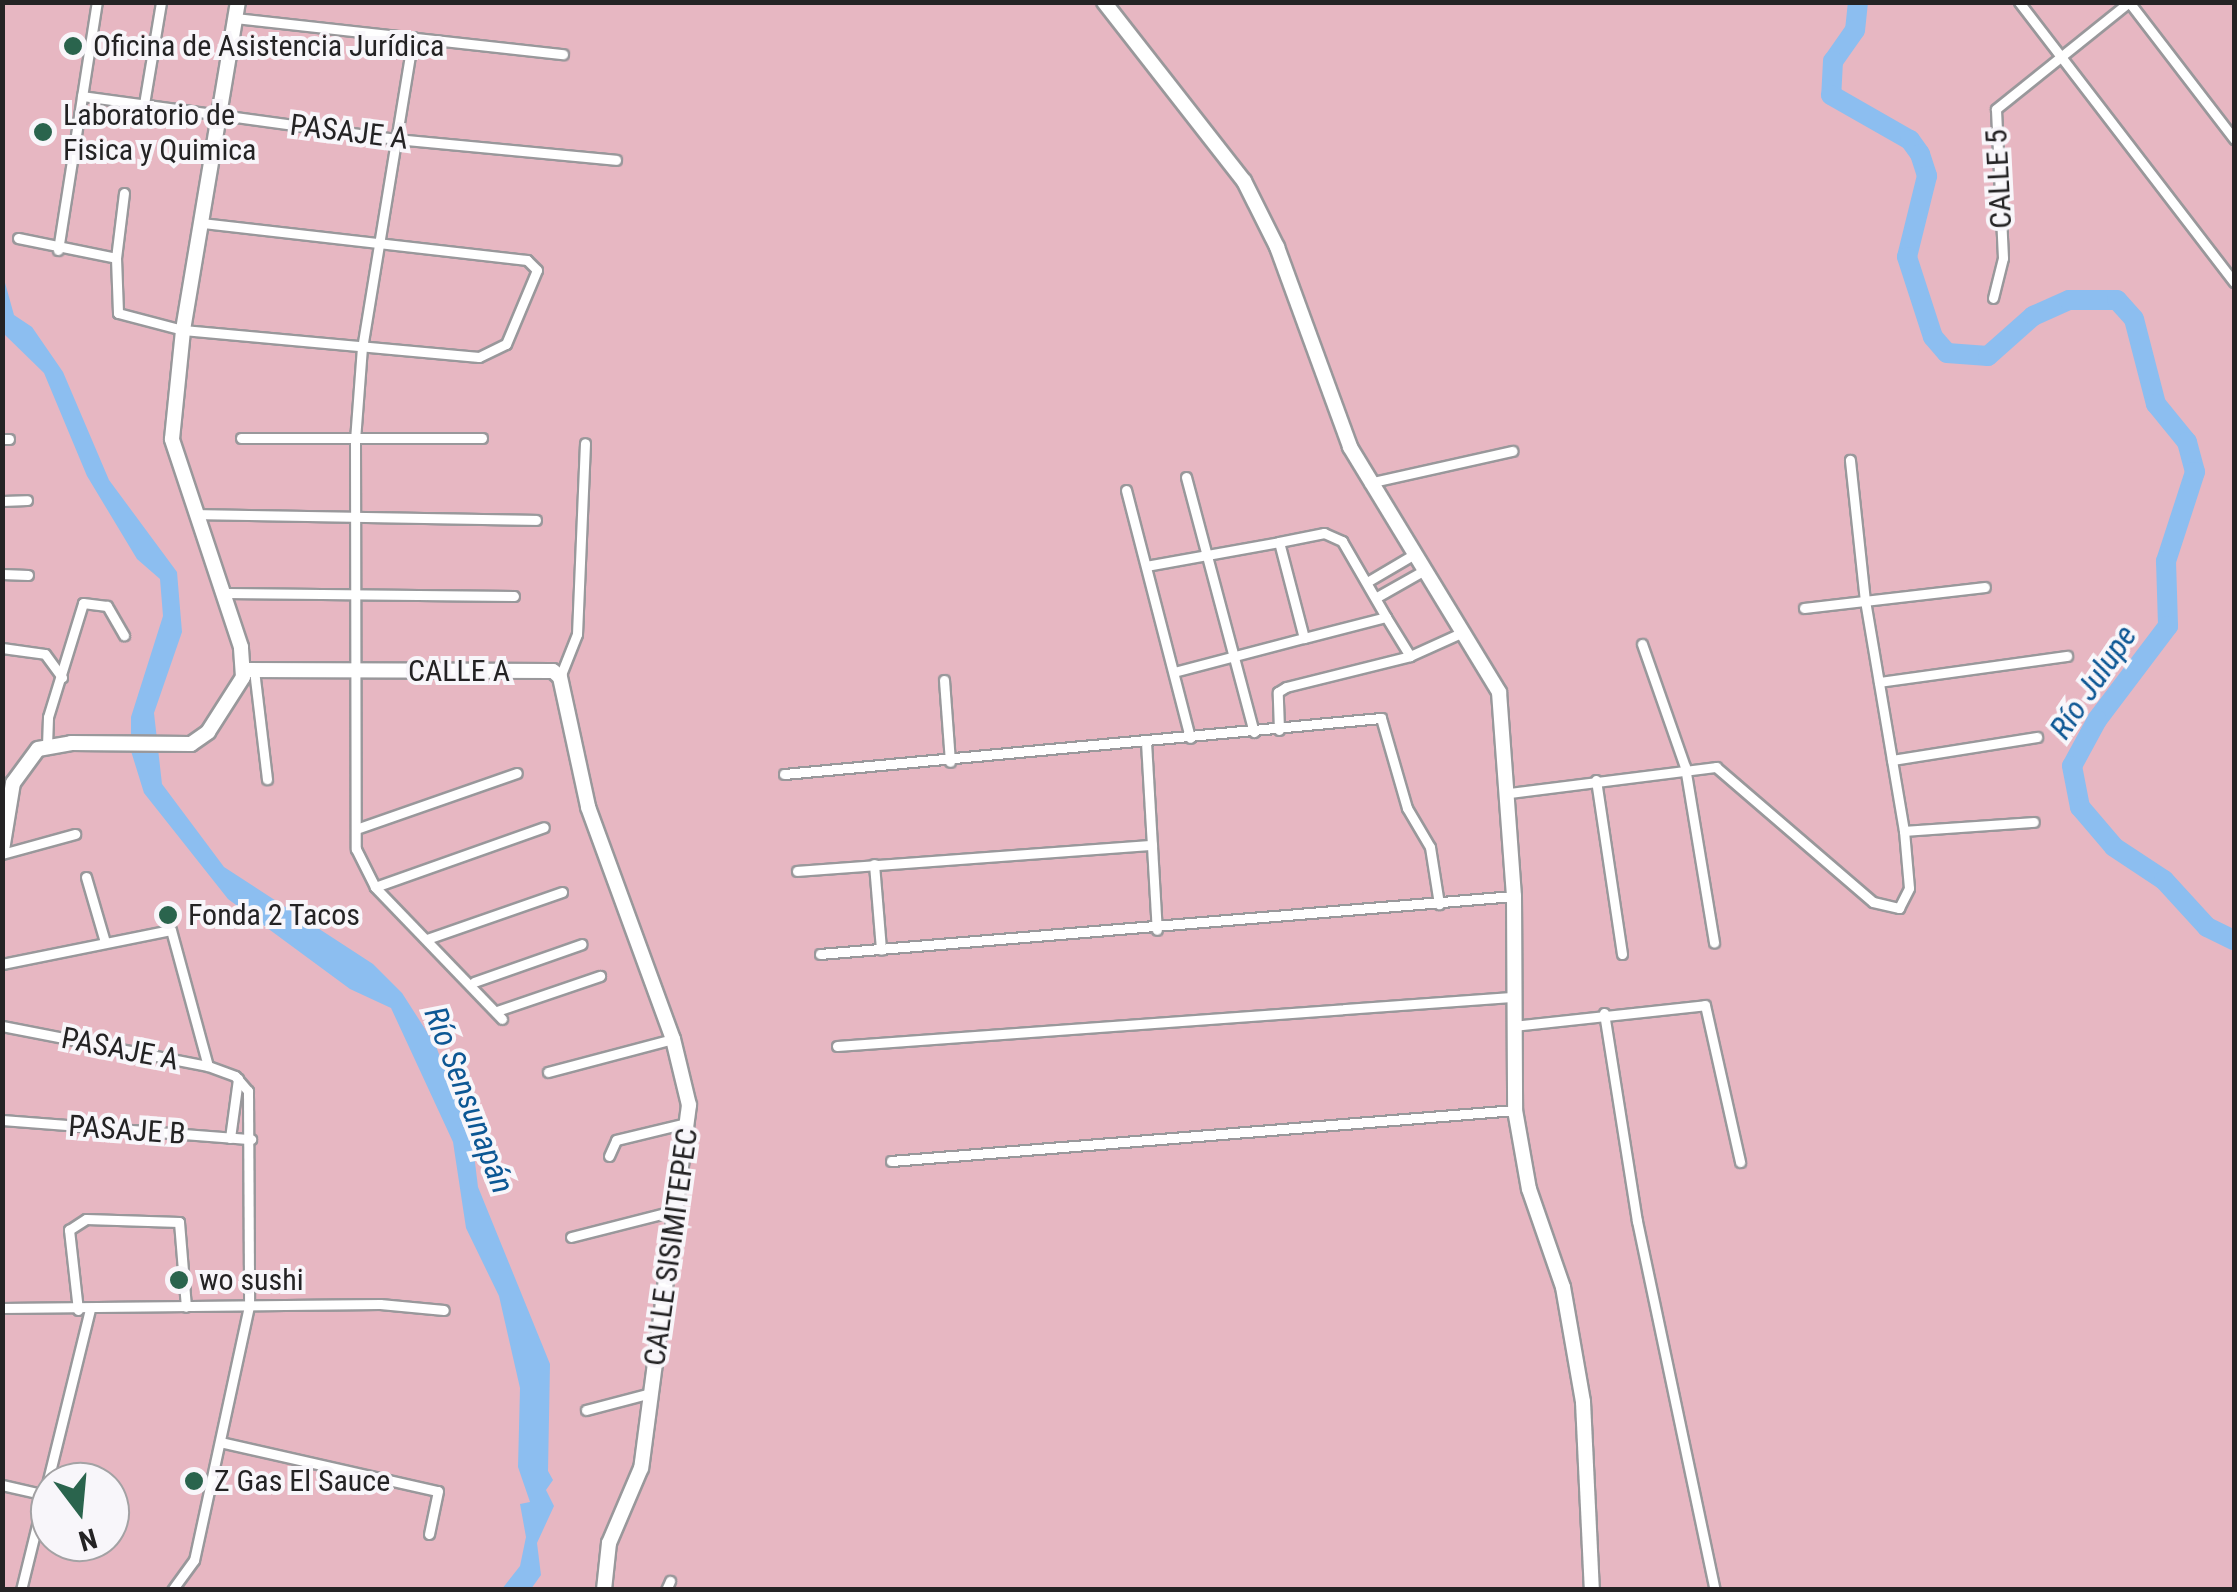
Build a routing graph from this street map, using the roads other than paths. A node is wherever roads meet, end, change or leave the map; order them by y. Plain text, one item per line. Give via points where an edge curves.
1 (97, 2) edge
2 (161, 2) edge
3 (1104, 2) edge
4 (2020, 2) edge
5 (2129, 2) edge
6 (237, 10) edge
7 (412, 37) junction
8 (563, 54) dead end
9 (2058, 54) junction
10 (82, 96) junction
11 (143, 111) junction
12 (218, 114) junction
13 (395, 138) junction
14 (2234, 139) edge
15 (616, 160) dead end
16 (124, 194) dead end
17 (200, 223) junction
18 (18, 238) dead end
19 (379, 242) junction
20 (58, 250) junction
21 (116, 258) junction
22 (2234, 282) edge
23 (1994, 298) dead end
24 (183, 330) junction
25 (362, 347) junction
26 (242, 438) dead end
27 (482, 438) dead end
28 (355, 440) junction
29 (585, 443) dead end
30 (1512, 451) dead end
31 (1850, 460) dead end
32 (1186, 477) dead end
33 (1370, 484) junction
34 (1126, 490) dead end
35 (27, 500) dead end
36 (2, 501) edge
37 (195, 514) junction
38 (355, 519) junction
39 (536, 520) dead end
40 (1279, 542) junction
41 (1204, 554) junction
42 (1412, 556) junction
43 (1146, 566) junction
44 (1421, 572) junction
45 (2, 574) edge
46 (28, 574) dead end
47 (1367, 582) junction
48 (1985, 586) dead end
49 (225, 593) junction
50 (514, 596) dead end
51 (354, 597) junction
52 (1377, 598) junction
53 (1865, 600) junction
54 (1804, 608) dead end
55 (1386, 616) junction
56 (1463, 632) junction
57 (124, 635) dead end
58 (1304, 638) junction
59 (1642, 644) dead end
60 (2, 648) edge
61 (1410, 656) junction
62 (2067, 656) dead end
63 (1231, 658) junction
64 (249, 670) junction
65 (356, 670) junction
66 (1174, 672) junction
67 (62, 676) junction
68 (560, 676) junction
69 (944, 680) dead end
70 (1880, 682) junction
71 (1278, 730) junction
72 (1254, 732) junction
73 (2037, 737) dead end
74 (1190, 738) junction
75 (1146, 742) junction
76 (47, 746) junction
77 (1892, 760) junction
78 (950, 762) junction
79 (1684, 767) junction
80 (517, 773) dead end
81 (784, 774) dead end
82 (267, 779) dead end
83 (1596, 780) junction
84 (8, 782) edge
85 (1510, 793) junction
86 (2034, 822) dead end
87 (544, 827) dead end
88 (359, 828) junction
89 (1904, 831) junction
90 (75, 834) dead end
91 (1152, 844) junction
92 (2, 852) edge
93 (874, 864) junction
94 (798, 871) dead end
95 (86, 877) dead end
96 (376, 887) junction
97 (562, 892) dead end
98 (1514, 896) junction
99 (1439, 904) junction
100 (1157, 930) junction
101 (427, 940) junction
102 (104, 942) junction
103 (1714, 943) dead end
104 (582, 944) dead end
105 (881, 950) junction
106 (820, 954) dead end
107 (1622, 954) dead end
108 (2, 964) edge
109 (600, 976) dead end
110 (474, 982) junction
111 (1512, 996) junction
112 (1604, 1013) junction
113 (2, 1026) edge
114 (1513, 1026) junction
115 (673, 1039) junction
116 (837, 1046) dead end
117 (208, 1066) junction
118 (548, 1072) dead end
119 (237, 1078) junction
120 (1515, 1110) junction
121 (2, 1120) edge
122 (690, 1123) junction
123 (230, 1138) junction
124 (251, 1140) junction
125 (609, 1156) dead end
126 (891, 1161) dead end
127 (1740, 1162) dead end
128 (677, 1210) junction
129 (570, 1237) dead end
130 (249, 1306) junction
131 (186, 1307) junction
132 (2, 1308) edge
133 (78, 1310) junction
134 (90, 1310) junction
135 (444, 1310) dead end
136 (651, 1394) junction
137 (586, 1410) dead end
138 (220, 1442) junction
139 (55, 1462) edge
140 (2, 1485) edge
141 (30, 1491) edge
142 (429, 1534) dead end
143 (30, 1557) edge
144 (21, 1590) edge
145 (172, 1590) edge
146 (604, 1590) edge
147 (1592, 1590) edge
148 (1714, 1590) edge

1 - 10 street
2 - 11 street
3 - 33 street via 1244,181 1274,239 1315,363
4 - 9 street
5 - 9 street, CALLE 5
5 - 14 street
6 - 7 street
6 - 12 street
7 - 8 street
7 - 13 street
9 - 22 street
9 - 23 street, CALLE 5 via 1996,109 2002,258
10 - 11 street, PASAJE A
10 - 20 street
11 - 12 street, PASAJE A
12 - 13 street, PASAJE A
12 - 17 street
13 - 15 street, PASAJE A
13 - 19 street
16 - 21 street
17 - 19 street
17 - 24 street
18 - 20 street
19 - 25 street
19 - 25 street via 526,260 537,270 499,352 479,358
20 - 21 street
21 - 24 street via 118,313
24 - 25 street
24 - 37 street via 172,438
25 - 28 street
26 - 28 street
27 - 28 street
28 - 38 street
29 - 68 street via 576,634
30 - 33 street
31 - 53 street
32 - 41 street
33 - 42 street
34 - 43 street
35 - 36 street
37 - 38 street
37 - 49 street
38 - 39 street
38 - 51 street
40 - 41 street
40 - 47 street via 1335,534
40 - 58 street
41 - 43 street
41 - 63 street
42 - 44 street
42 - 47 street
43 - 66 street
44 - 52 street
44 - 56 street
45 - 46 street
47 - 52 street
48 - 53 street
49 - 51 street
49 - 64 street
50 - 51 street
51 - 65 street
52 - 55 street
53 - 54 street
53 - 70 street
55 - 58 street
55 - 61 street
56 - 61 street
56 - 85 street via 1498,692
57 - 67 street via 107,606 82,603
58 - 63 street
59 - 79 street
60 - 67 street via 44,654
61 - 71 street via 1286,686 1278,692
62 - 70 street
63 - 66 street
63 - 72 street
64 - 65 street, CALLE A
64 - 76 street via 208,732 191,744
64 - 82 street
65 - 68 street, CALLE A
65 - 88 street
66 - 74 street
67 - 76 street via 48,717
68 - 115 street, CALLE SISIMITEPEC via 588,807
69 - 78 street
70 - 77 street
71 - 72 street
71 - 99 street via 1381,718 1407,808 1430,847
72 - 74 street
73 - 77 street
74 - 75 street
75 - 78 street
75 - 91 street
76 - 84 street
77 - 89 street
78 - 81 street
79 - 83 street
79 - 89 street via 1716,767 1729,775 1887,910 1907,900
79 - 103 street
80 - 88 street
83 - 85 street
83 - 107 street
84 - 92 street
85 - 98 street
86 - 89 street
87 - 96 street
88 - 96 street via 356,850
90 - 92 street
91 - 93 street
91 - 100 street
93 - 94 street
93 - 105 street
95 - 102 street
96 - 101 street
97 - 101 street
98 - 99 street
98 - 111 street
99 - 100 street
100 - 105 street
101 - 110 street
102 - 108 street
102 - 117 street via 171,930
104 - 110 street
105 - 106 street
109 - 110 street via 500,1015
111 - 114 street
111 - 116 street
112 - 114 street
112 - 127 street via 1705,1005
112 - 148 street via 1637,1222
113 - 117 street, PASAJE A
114 - 120 street
115 - 118 street
115 - 122 street, CALLE SISIMITEPEC
117 - 119 street, PASAJE A
119 - 123 street
119 - 124 street via 251,1104
120 - 126 street
120 - 147 street via 1529,1189 1563,1287 1583,1402
121 - 123 street, PASAJE B
122 - 125 street via 616,1140
122 - 128 street, CALLE SISIMITEPEC
123 - 124 street, PASAJE B
124 - 130 street
128 - 129 street
128 - 136 street, CALLE SISIMITEPEC
130 - 131 street
130 - 135 street
130 - 138 street
131 - 133 street via 178,1222 86,1219 69,1230
131 - 134 street
132 - 133 street
133 - 134 street
134 - 139 street
136 - 137 street
136 - 146 street, CALLE SISIMITEPEC via 641,1468 609,1544
138 - 142 street via 438,1491
138 - 145 street via 194,1560
140 - 141 street
143 - 144 street

